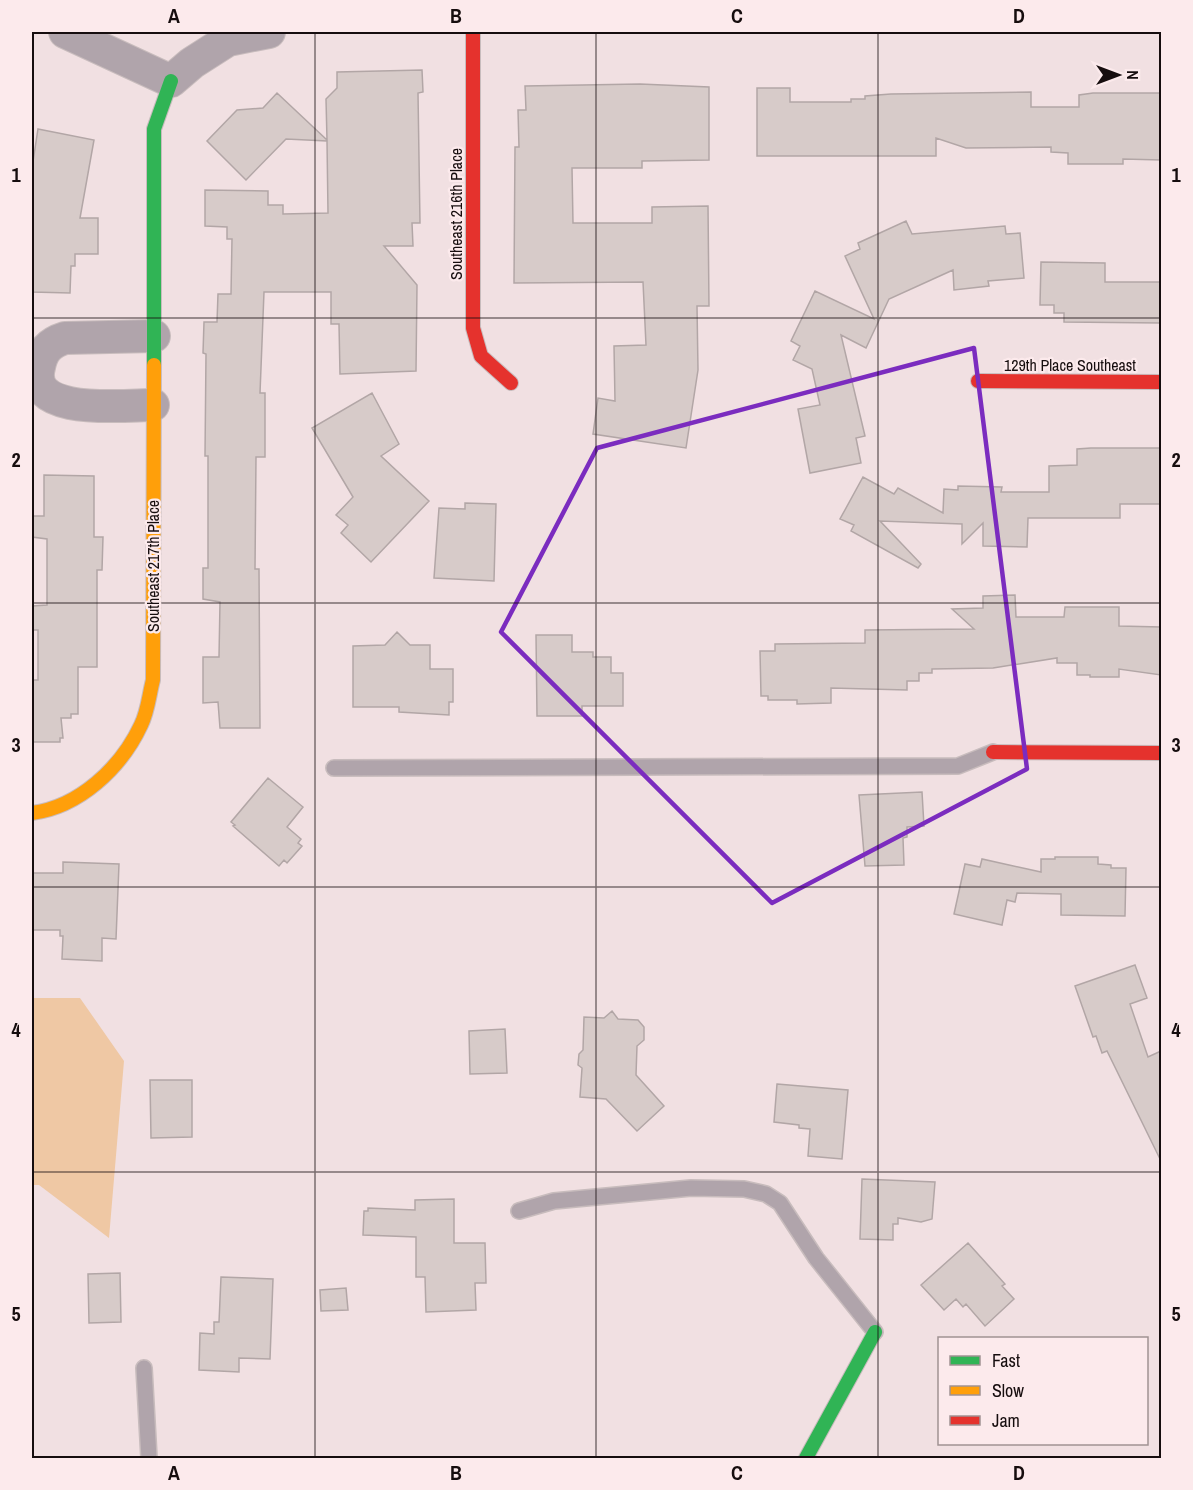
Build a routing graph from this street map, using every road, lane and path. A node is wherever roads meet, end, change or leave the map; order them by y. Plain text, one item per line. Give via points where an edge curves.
1 (65, 32) edge
2 (269, 32) edge
3 (473, 32) edge
4 (171, 81) junction
5 (154, 336) junction
6 (978, 381) dead end
7 (1161, 382) edge
8 (511, 383) dead end
9 (153, 405) junction
10 (993, 752) joint
11 (1161, 753) edge
12 (334, 768) dead end
13 (32, 813) edge
14 (519, 1211) dead end
15 (874, 1332) joint
16 (144, 1368) dead end
17 (148, 1458) edge
18 (806, 1458) edge

1 - 4 street
2 - 4 street via 228,40
3 - 8 street, Southeast 216th Place via 473,328 481,356
4 - 5 street, Southeast 217th Place via 154,129
5 - 9 street, Southeast 217th Place
5 - 9 street via 65,338 53,342 42,353 37,373 42,390 56,401 75,405
6 - 7 street, 129th Place Southeast
9 - 13 street, Southeast 217th Place via 153,680 141,725 114,764 82,795 41,813
10 - 11 street
10 - 12 lane via 958,766
14 - 15 lane via 554,1202 680,1189 766,1194 780,1203 816,1258
15 - 18 street
16 - 17 lane

